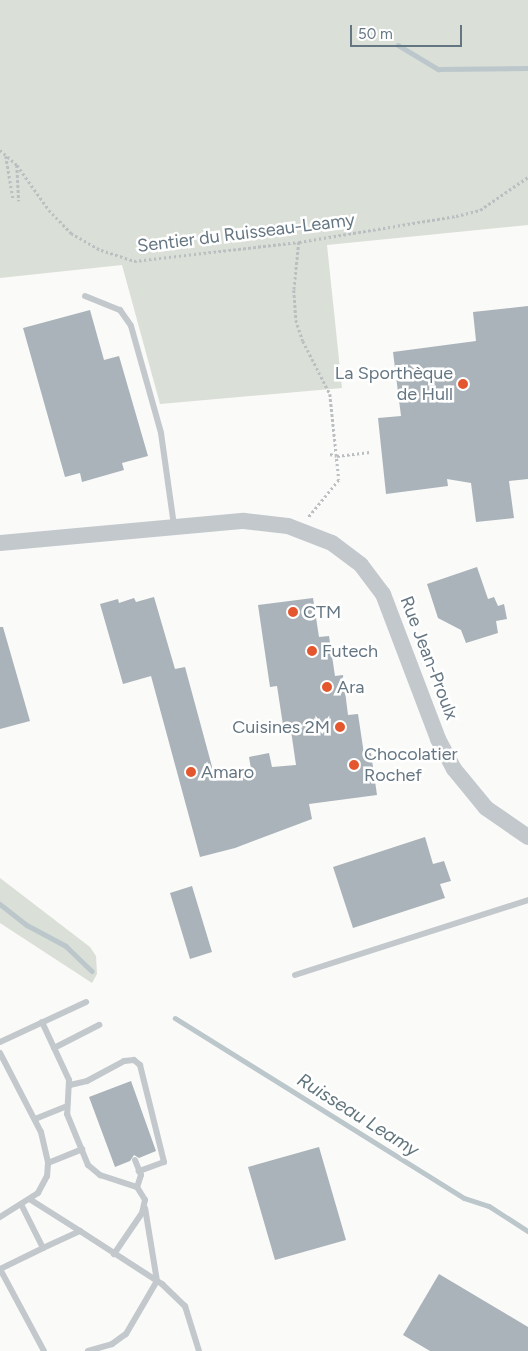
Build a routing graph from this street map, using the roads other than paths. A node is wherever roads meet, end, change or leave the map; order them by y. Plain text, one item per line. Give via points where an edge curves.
1 (85, 296) dead end
2 (174, 525) junction
3 (0, 543) edge
4 (528, 837) edge
5 (528, 900) edge
6 (295, 975) dead end
7 (86, 1002) dead end
8 (42, 1022) junction
9 (99, 1025) dead end
10 (0, 1042) edge
11 (54, 1048) junction
12 (0, 1053) edge
13 (70, 1085) junction
14 (65, 1107) junction
15 (35, 1119) junction
16 (82, 1149) junction
17 (135, 1160) dead end
18 (48, 1162) junction
19 (139, 1171) junction
20 (137, 1187) junction
21 (31, 1200) junction
22 (22, 1206) junction
23 (145, 1208) junction
24 (0, 1218) edge
25 (80, 1231) junction
26 (43, 1248) junction
27 (114, 1254) junction
28 (0, 1269) edge
29 (157, 1281) junction
30 (44, 1351) edge
31 (88, 1351) edge
32 (199, 1351) edge

1 - 2 lane via 120,310 131,326 161,432
2 - 3 street, Rue Jean-Proulx
2 - 4 street, Rue Jean-Proulx via 234,521 279,524 318,535 361,565 393,613 431,720 454,769 486,808
5 - 6 lane
7 - 8 lane
8 - 10 lane
8 - 11 lane
9 - 11 lane
11 - 13 lane
12 - 15 lane
13 - 14 lane
13 - 19 lane via 87,1081 124,1061 134,1060 140,1065 164,1162
14 - 15 lane
14 - 16 lane
15 - 18 lane via 45,1143
16 - 18 lane
16 - 20 lane via 92,1169
17 - 19 lane
18 - 21 lane via 45,1182
19 - 20 lane via 141,1179
20 - 23 lane via 143,1194
21 - 22 lane
21 - 25 lane
22 - 24 lane
22 - 26 lane
23 - 27 lane
23 - 29 lane
25 - 26 lane
25 - 27 lane
26 - 28 lane
27 - 29 lane
28 - 30 lane
29 - 31 lane via 126,1334 112,1344
29 - 32 lane via 185,1306

